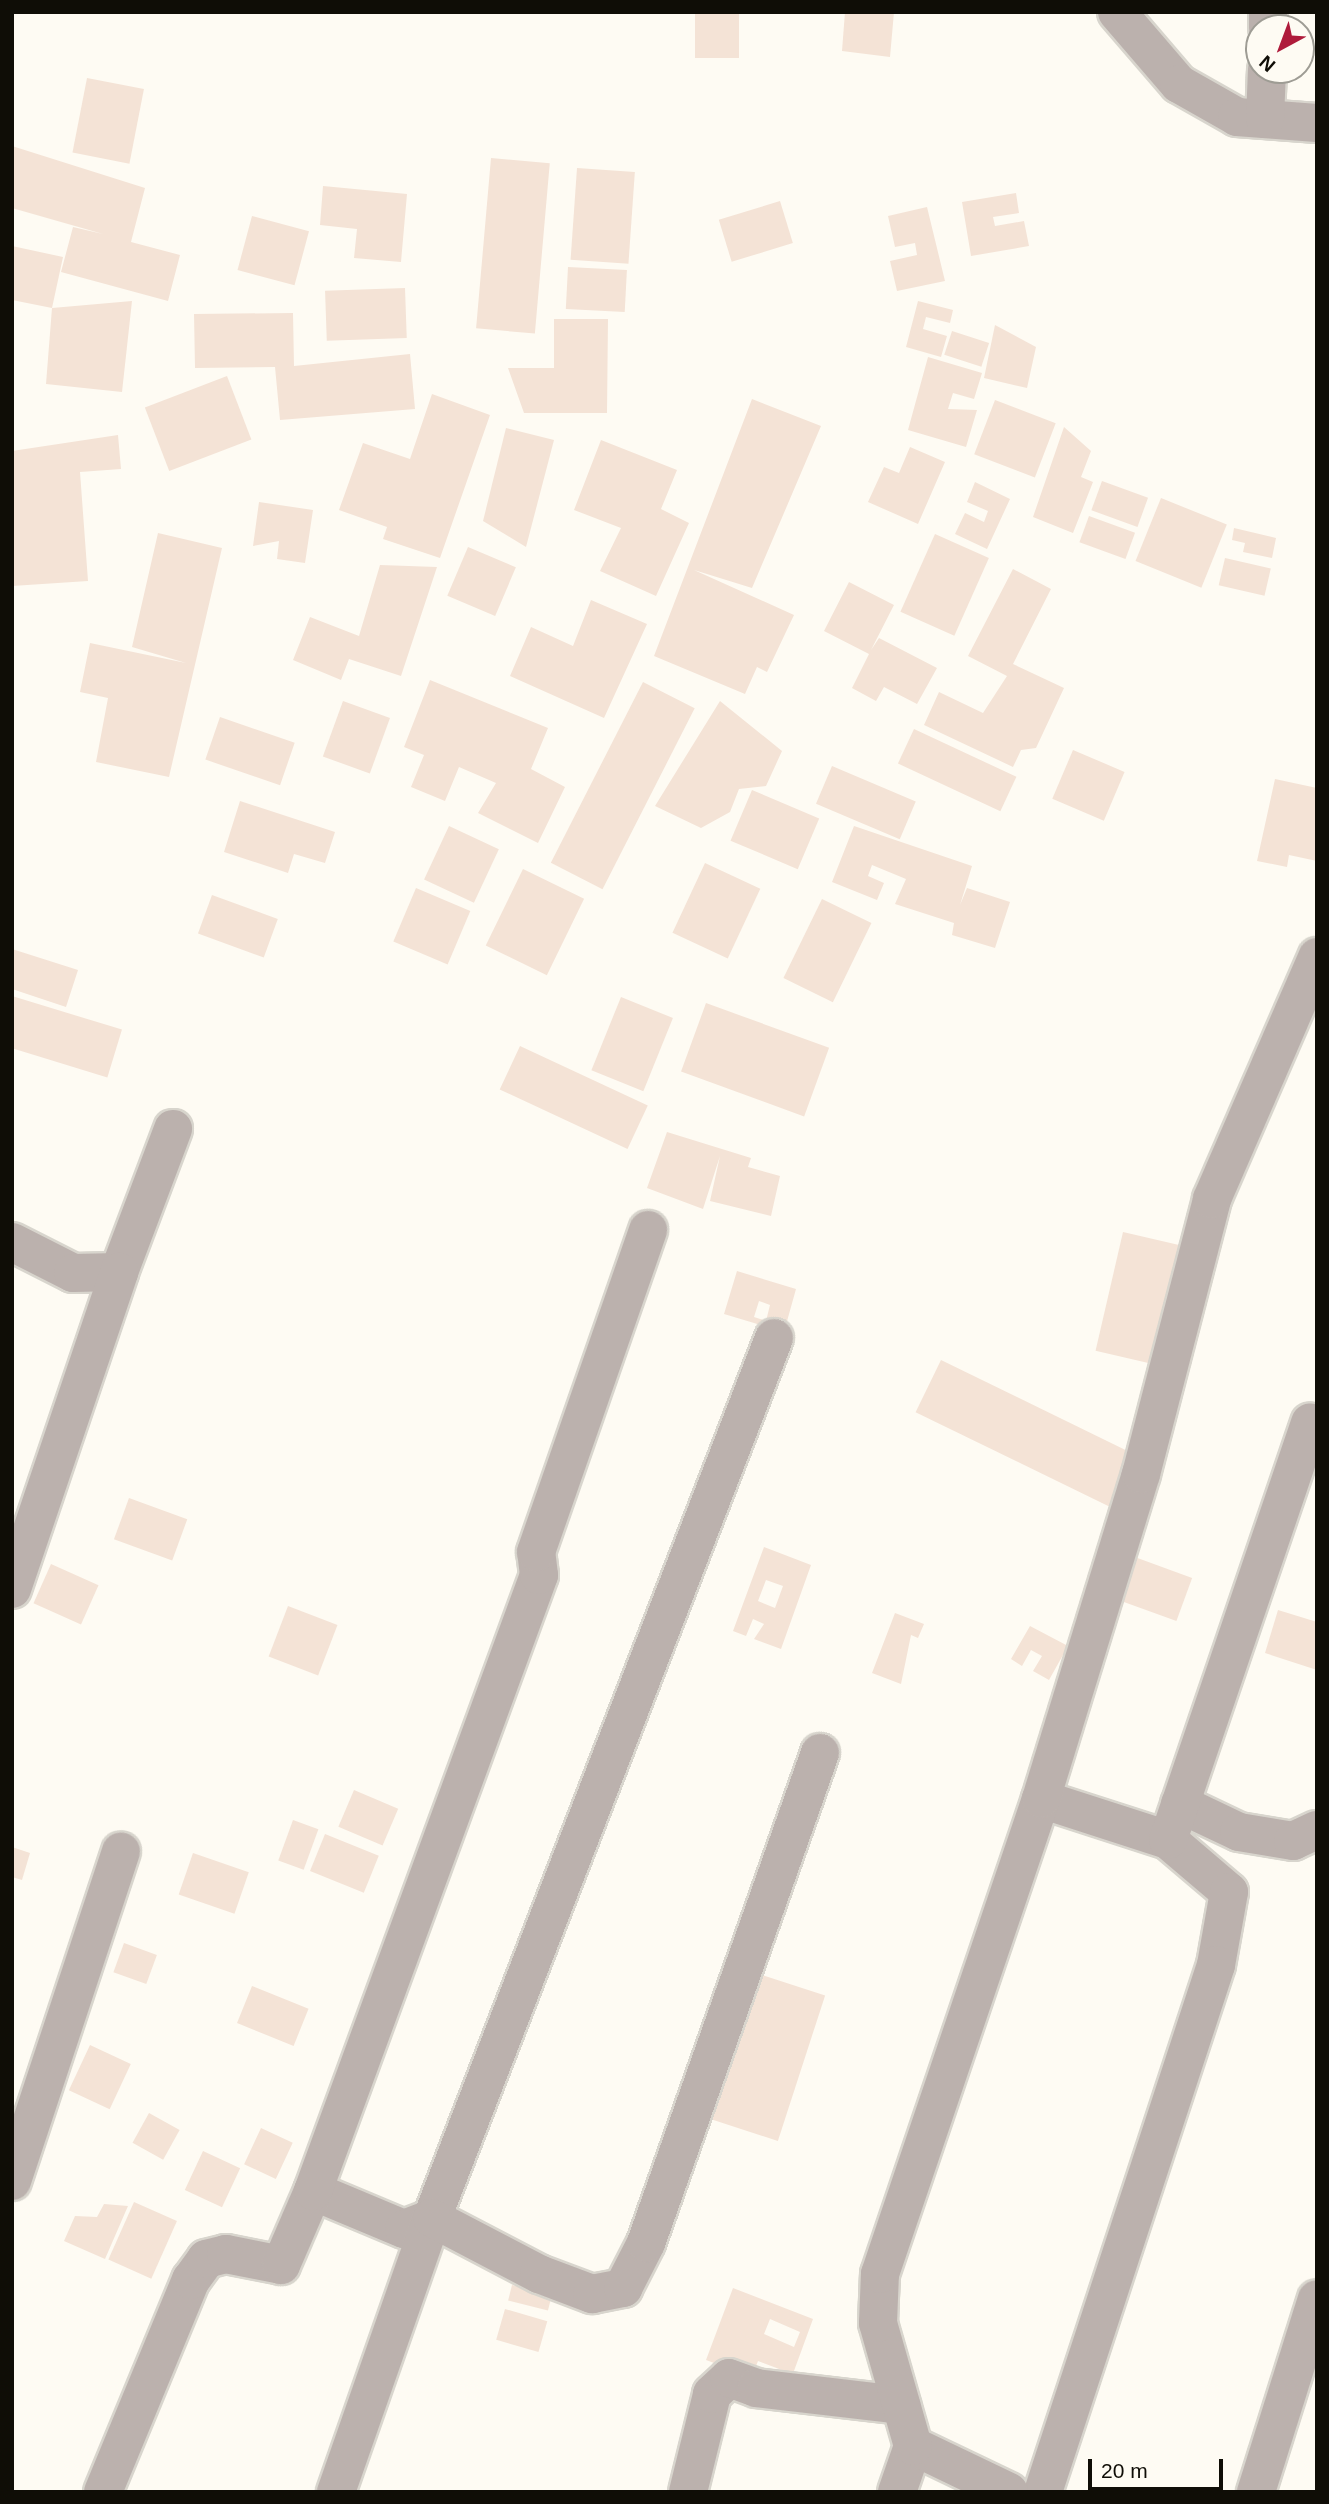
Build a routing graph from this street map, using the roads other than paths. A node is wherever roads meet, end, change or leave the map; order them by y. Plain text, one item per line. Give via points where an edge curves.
1 (1116, 12) edge
2 (1266, 84) edge
3 (1265, 119) junction
4 (1317, 123) edge
5 (1317, 957) edge
6 (173, 1129) dead end
7 (648, 1230) dead end
8 (12, 1242) edge
9 (119, 1272) junction
10 (774, 1338) dead end
11 (1310, 1423) dead end
12 (12, 1589) edge
13 (820, 1753) dead end
14 (1041, 1799) junction
15 (1180, 1804) junction
16 (1317, 1830) edge
17 (1168, 1840) junction
18 (121, 1852) dead end
19 (12, 2181) edge
20 (313, 2191) junction
21 (432, 2218) junction
22 (1317, 2299) edge
23 (901, 2405) junction
24 (913, 2446) junction
25 (103, 2492) edge
26 (336, 2492) edge
27 (688, 2492) edge
28 (897, 2492) edge
29 (1009, 2492) edge
30 (1043, 2492) edge
31 (1256, 2492) edge

1 - 3 street via 1179,84 1237,117
2 - 3 street
3 - 4 street
5 - 14 street via 1212,1199 1144,1462
6 - 9 street
7 - 20 street via 536,1552 538,1575
8 - 9 street via 73,1273
9 - 12 street
10 - 21 street
11 - 15 street
13 - 21 street via 651,2230 622,2288 592,2294
14 - 17 street
14 - 23 street via 880,2274 878,2323
15 - 16 street via 1239,1832 1293,1842
15 - 17 street
17 - 30 street via 1229,1892 1216,1965
18 - 19 street
20 - 21 street via 404,2229
20 - 25 street via 281,2266 226,2253 206,2259 191,2280
21 - 26 street
22 - 31 street
23 - 24 street
23 - 27 street via 756,2388 729,2378 712,2395
24 - 28 street
24 - 29 street

